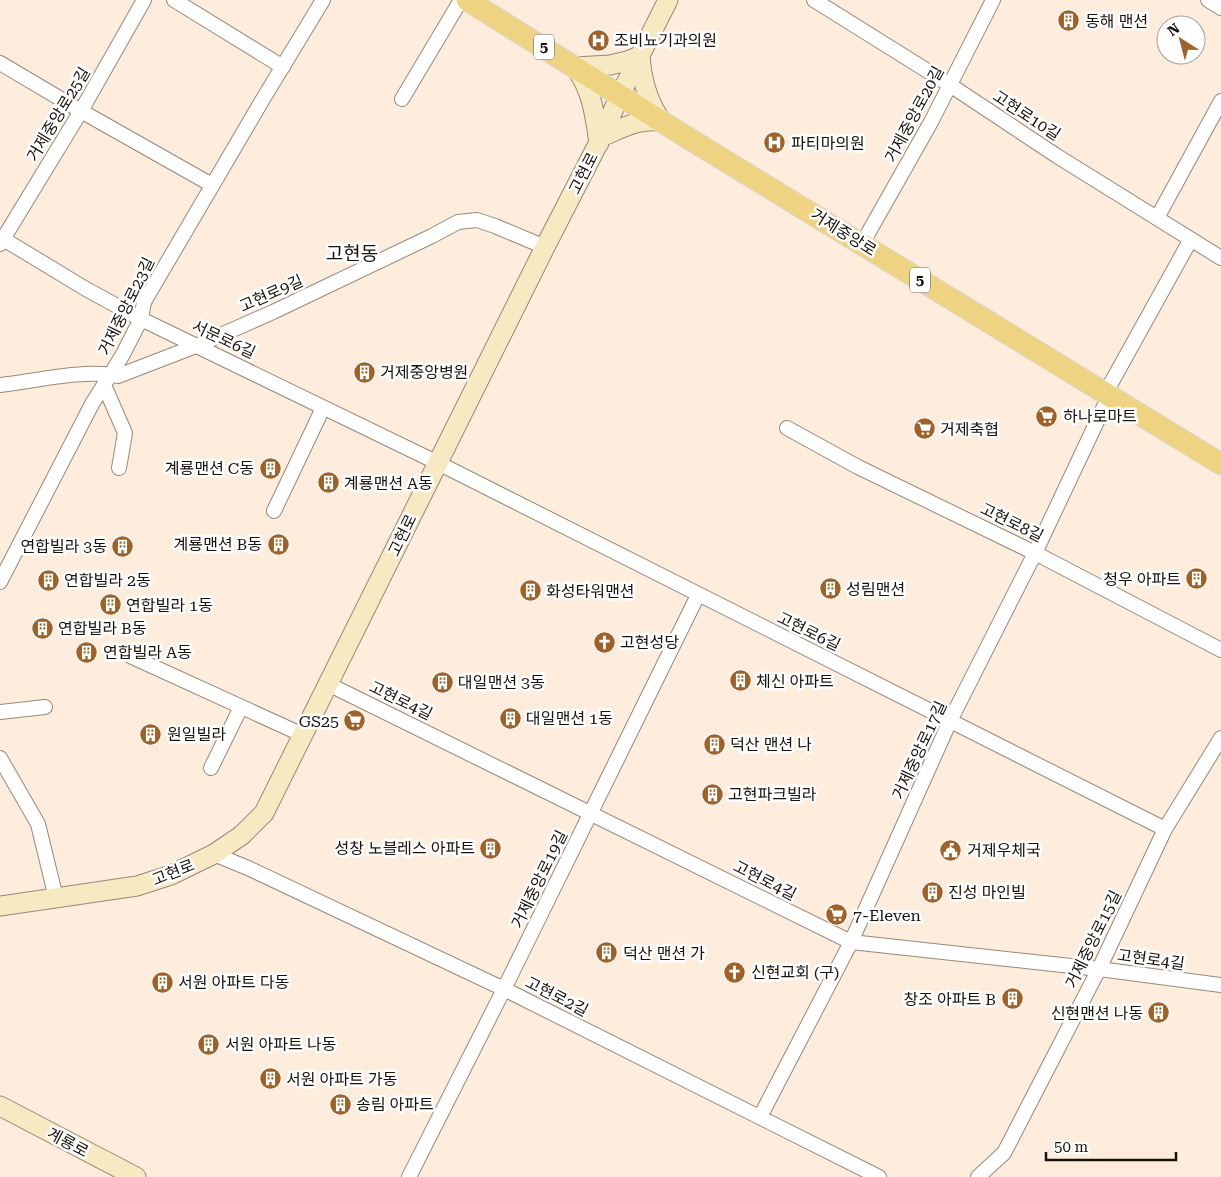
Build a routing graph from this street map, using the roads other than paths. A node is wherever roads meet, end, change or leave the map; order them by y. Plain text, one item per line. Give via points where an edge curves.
1 (144, 0) edge
2 (174, 0) edge
3 (323, 0) edge
4 (461, 0) edge
5 (467, 0) edge
6 (668, 0) edge
7 (814, 0) edge
8 (993, 0) edge
9 (1208, 0) edge
10 (1221, 8) edge
11 (640, 56) junction
12 (0, 63) edge
13 (282, 67) junction
14 (575, 67) junction
15 (950, 85) junction
16 (620, 95) junction
17 (402, 99) dead end
18 (1221, 101) edge
19 (80, 111) junction
20 (661, 121) junction
21 (600, 140) junction
22 (212, 185) junction
23 (1156, 218) junction
24 (1191, 239) junction
25 (1, 240) edge
26 (862, 244) junction
27 (545, 247) junction
28 (1221, 258) edge
29 (140, 319) junction
30 (196, 346) junction
31 (107, 380) junction
32 (0, 385) edge
33 (1107, 395) junction
34 (323, 408) junction
35 (787, 428) dead end
36 (438, 463) junction
37 (1221, 464) edge
38 (119, 468) dead end
39 (274, 511) dead end
40 (1034, 553) junction
41 (0, 582) edge
42 (698, 595) junction
43 (1221, 650) edge
44 (130, 656) dead end
45 (328, 684) junction
46 (45, 706) dead end
47 (241, 707) junction
48 (0, 712) edge
49 (950, 721) junction
50 (303, 735) junction
51 (1221, 738) edge
52 (0, 758) edge
53 (211, 768) dead end
54 (591, 813) junction
55 (1165, 829) junction
56 (214, 854) junction
57 (56, 898) junction
58 (0, 906) edge
59 (851, 942) junction
60 (1099, 969) junction
61 (1221, 986) edge
62 (504, 989) junction
63 (0, 1106) edge
64 (760, 1117) junction
65 (136, 1177) edge
66 (409, 1177) edge
67 (879, 1177) edge
68 (978, 1177) edge

1 - 19 street, 거제중앙로25길
2 - 13 street
3 - 13 street, 거제중앙로23길
4 - 17 street
5 - 14 main road, 거제중앙로 / 5
6 - 11 street, 고현로
7 - 15 street, 고현로10길
8 - 15 street, 거제중앙로20길
9 - 10 street
11 - 14 street via 610,65
11 - 16 street, 고현로
11 - 20 street via 644,89
12 - 19 street
13 - 22 street, 거제중앙로23길
14 - 16 main road, 거제중앙로 / 5
14 - 21 street via 591,97
15 - 23 street, 고현로10길
15 - 26 street, 거제중앙로20길
16 - 20 main road, 거제중앙로 / 5
16 - 21 street, 고현로
18 - 23 street
19 - 22 street
19 - 25 street, 거제중앙로25길
20 - 21 street via 648,120 627,125
20 - 26 main road, 거제중앙로 / 5
21 - 27 street, 고현로
22 - 29 street, 거제중앙로23길 via 144,302
23 - 24 street, 고현로10길
24 - 28 street, 고현로10길
24 - 33 street, 거제중앙로17길
25 - 29 street, 서문로6길
26 - 33 main road, 거제중앙로 / 5
27 - 30 street, 고현로9길 via 477,220 458,222 274,312
27 - 36 street, 고현로
29 - 30 street, 서문로6길
29 - 31 street, 거제중앙로23길
30 - 31 street, 고현로9길
30 - 34 street, 서문로6길
31 - 32 street, 고현로9길 via 76,375
31 - 38 street via 124,433
31 - 41 street, 거제중앙로23길
33 - 37 main road, 거제중앙로 / 5
33 - 40 street, 거제중앙로17길
34 - 36 street, 서문로6길
34 - 39 street
35 - 40 street, 고현로8길 via 858,467
36 - 42 street, 고현로6길
36 - 45 street, 고현로
40 - 43 street, 고현로8길
40 - 49 street, 거제중앙로17길
42 - 49 street, 고현로6길
42 - 54 street, 거제중앙로19길
44 - 47 street
45 - 50 street, 고현로
45 - 54 street, 고현로4길
46 - 48 street
47 - 50 street
47 - 53 street
49 - 55 street, 고현로6길
49 - 59 street, 거제중앙로17길
50 - 56 street, 고현로 via 264,813 242,835
51 - 55 street, 거제중앙로15길
52 - 57 street via 38,824
54 - 59 street, 고현로4길
54 - 62 street, 거제중앙로19길
55 - 60 street, 거제중앙로15길
56 - 57 street, 고현로 via 171,875 137,886
56 - 62 street, 고현로2길
57 - 58 street, 고현로
59 - 60 street, 고현로4길
59 - 64 street, 거제중앙로17길
60 - 61 street, 고현로4길
60 - 68 street, 거제중앙로15길 via 1004,1153
62 - 64 street, 고현로2길
62 - 66 street, 거제중앙로19길
63 - 65 street, 계룡로
64 - 67 street, 고현로2길

